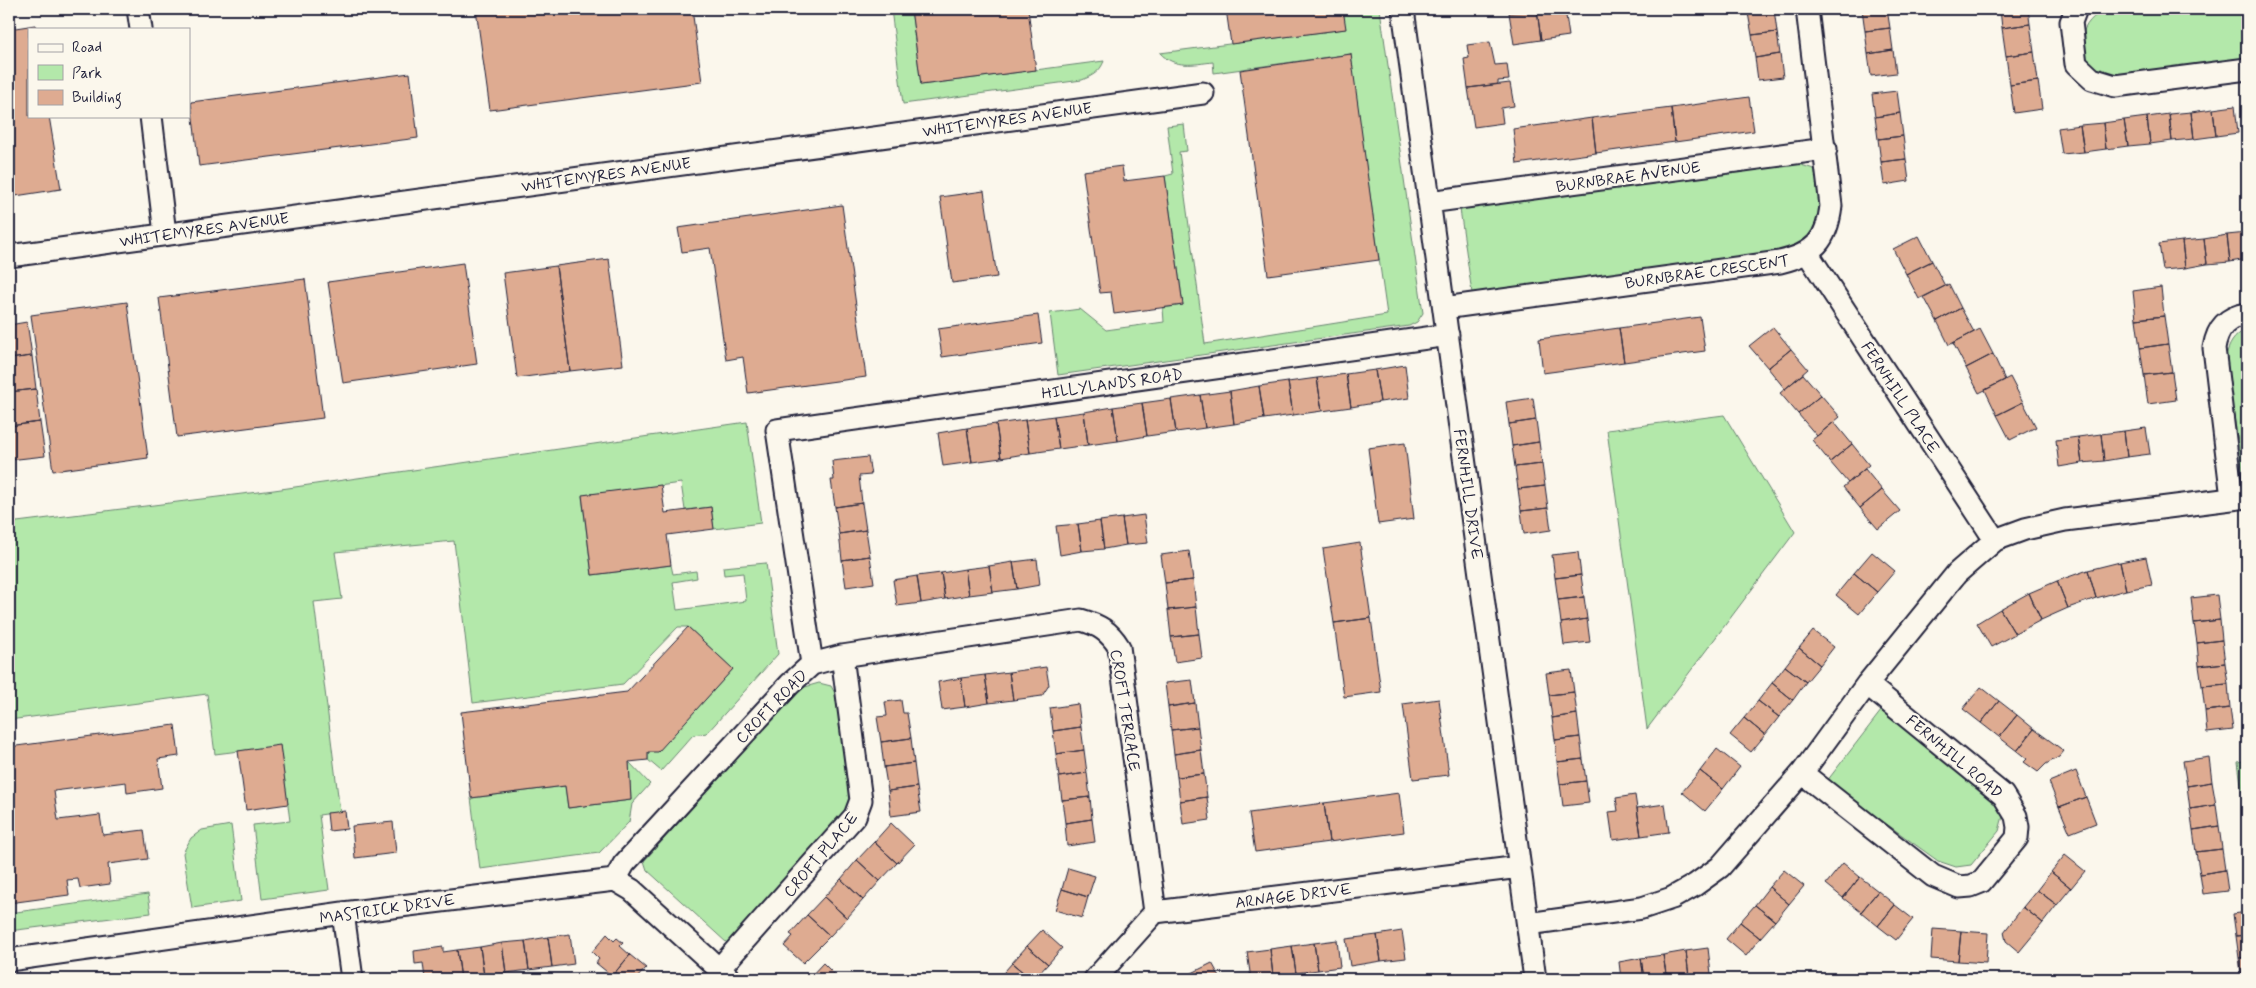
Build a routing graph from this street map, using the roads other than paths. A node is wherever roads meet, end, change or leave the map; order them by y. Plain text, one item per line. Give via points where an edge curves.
1 (138, 9) edge
2 (1403, 9) edge
3 (1807, 9) edge
4 (2076, 9) edge
5 (141, 28) edge
6 (2247, 69) edge
7 (1203, 93) dead end
8 (151, 118) edge
9 (1826, 149) junction
10 (1429, 202) junction
11 (165, 234) junction
12 (1808, 254) junction
13 (9, 256) edge
14 (1444, 308) junction
15 (2247, 314) edge
16 (1448, 335) junction
17 (777, 430) joint
18 (2240, 497) edge
19 (1995, 540) junction
20 (842, 656) junction
21 (812, 664) junction
22 (1867, 684) junction
23 (1802, 773) junction
24 (1520, 867) junction
25 (615, 880) junction
26 (1155, 912) junction
27 (343, 913) junction
28 (1528, 924) junction
29 (9, 960) edge
30 (725, 974) edge
31 (352, 979) edge
32 (1095, 979) edge
33 (1535, 979) edge

1 - 5 street
2 - 10 street, FERNHILL DRIVE
3 - 9 street, BURNBRAE CRESCENT
4 - 6 street via 2071,22 2076,64 2092,79 2115,86
7 - 11 street, WHITEMYRES AVENUE
8 - 11 street
9 - 10 street, BURNBRAE AVENUE
9 - 12 street, BURNBRAE CRESCENT via 1832,206 1821,240
10 - 14 street, FERNHILL DRIVE
11 - 13 street, WHITEMYRES AVENUE
12 - 14 street, BURNBRAE CRESCENT via 1780,262
12 - 19 street, FERNHILL PLACE
14 - 16 street, FERNHILL DRIVE
15 - 18 street via 2227,321 2216,333 2214,348
16 - 17 street, HILLYLANDS ROAD
16 - 24 street, FERNHILL DRIVE
17 - 21 street, CROFT ROAD
18 - 19 street via 2065,520
19 - 22 street via 1957,573
20 - 21 street, CROFT TERRACE
20 - 26 street, CROFT TERRACE via 1081,620 1097,624 1111,634 1119,647
20 - 30 street, CROFT PLACE via 861,800 855,816
21 - 25 street, CROFT ROAD via 624,864
22 - 23 street
22 - 23 street, FERNHILL ROAD via 2003,795 2016,816 2017,838 1982,882 1960,887 1933,876
23 - 28 street via 1720,867 1672,898 1642,908
24 - 26 street, ARNAGE DRIVE
24 - 28 street, FERNHILL DRIVE
25 - 27 street, MASTRICK DRIVE
25 - 30 street via 632,890
26 - 32 street
27 - 29 street, MASTRICK DRIVE
27 - 31 street
28 - 33 street, FERNHILL DRIVE

